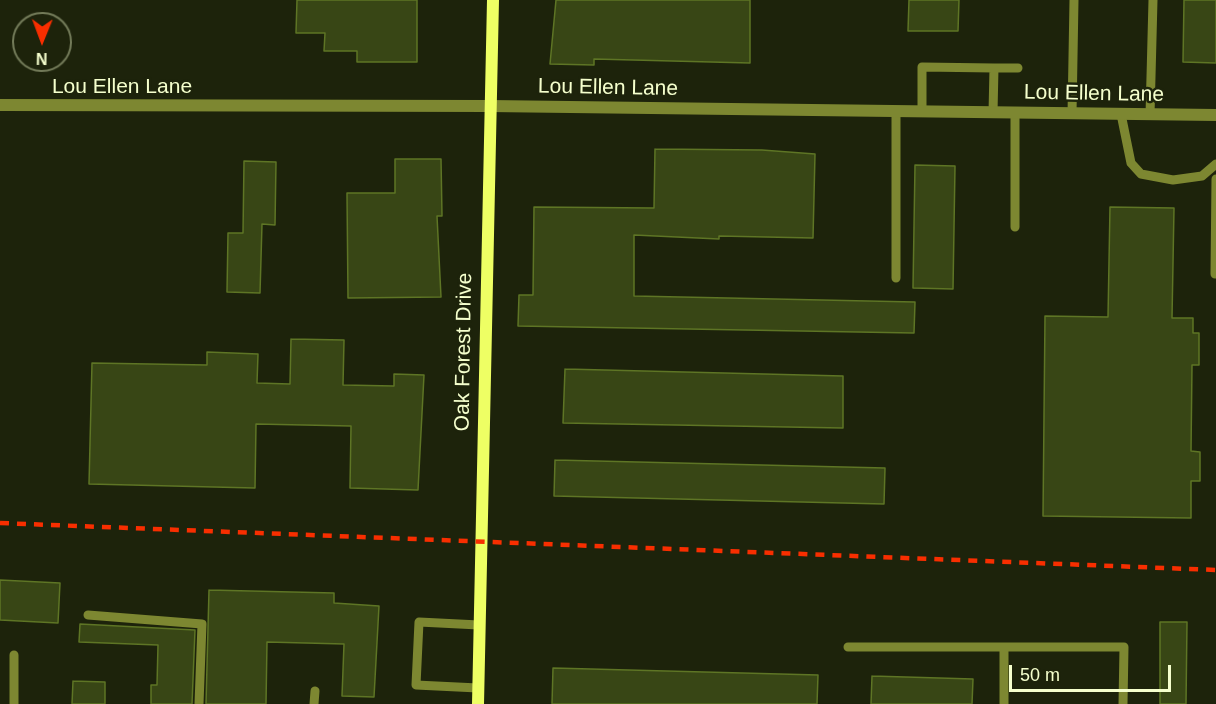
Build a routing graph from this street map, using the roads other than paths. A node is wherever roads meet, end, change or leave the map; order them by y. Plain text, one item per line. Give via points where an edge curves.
1 (493, 0) edge
2 (1074, 0) edge
3 (1153, 0) edge
4 (994, 68) junction
5 (1018, 68) dead end
6 (0, 105) edge
7 (489, 106) junction
8 (896, 111) junction
9 (922, 112) junction
10 (993, 112) junction
11 (1015, 113) junction
12 (1072, 114) junction
13 (1121, 114) junction
14 (1150, 114) junction
15 (1216, 115) edge
16 (1216, 164) edge
17 (1216, 179) edge
18 (1015, 227) dead end
19 (1215, 274) edge
20 (896, 278) dead end
21 (88, 615) dead end
22 (479, 625) junction
23 (848, 646) dead end
24 (1004, 647) junction
25 (14, 655) dead end
26 (478, 688) junction
27 (315, 691) dead end
28 (14, 704) edge
29 (199, 704) edge
30 (315, 704) edge
31 (478, 704) edge
32 (1004, 704) edge
33 (1123, 704) edge

1 - 7 street, Oak Forest Drive
2 - 12 lane
3 - 14 lane
4 - 5 lane
4 - 9 lane via 922,67
4 - 10 lane
6 - 7 street, Lou Ellen Lane
7 - 8 street, Lou Ellen Lane
7 - 22 street, Oak Forest Drive
8 - 9 street, Lou Ellen Lane
8 - 20 lane
9 - 10 street, Lou Ellen Lane
10 - 11 street, Lou Ellen Lane
11 - 12 street, Lou Ellen Lane
11 - 18 lane
12 - 13 street, Lou Ellen Lane
13 - 14 street, Lou Ellen Lane
13 - 16 lane via 1131,163 1141,174 1173,180 1202,176
14 - 15 street, Lou Ellen Lane
17 - 19 lane
21 - 29 lane via 202,624
22 - 26 street, Oak Forest Drive
22 - 26 lane via 419,622 416,685
23 - 24 lane
24 - 32 lane
24 - 33 lane via 1124,647
25 - 28 lane
26 - 31 street, Oak Forest Drive
27 - 30 lane

